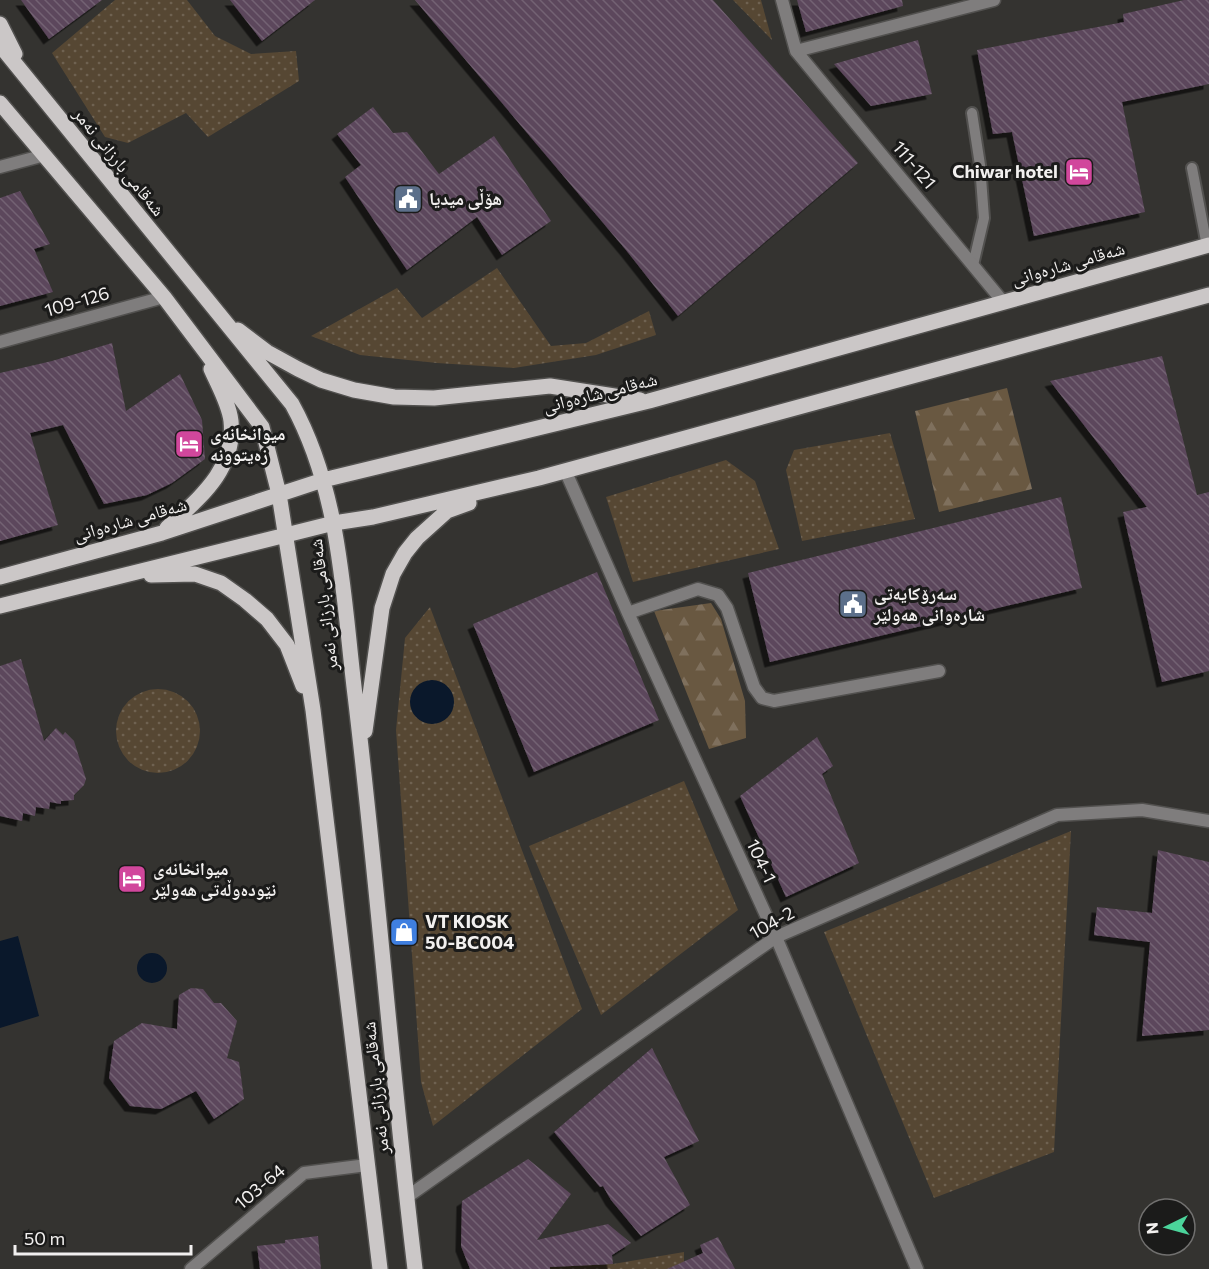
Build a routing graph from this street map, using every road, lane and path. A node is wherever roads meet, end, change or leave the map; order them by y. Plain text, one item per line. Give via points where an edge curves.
1 (782, 0) edge
2 (994, 0) edge
3 (0, 24) edge
4 (0, 45) edge
5 (796, 51) junction
6 (25, 76) junction
7 (0, 103) edge
8 (972, 113) dead end
9 (45, 155) junction
10 (0, 167) edge
11 (1192, 168) dead end
12 (1208, 245) edge
13 (973, 265) junction
14 (1209, 295) edge
15 (164, 297) junction
16 (1004, 303) junction
17 (219, 317) junction
18 (0, 342) edge
19 (198, 342) junction
20 (649, 401) junction
21 (566, 470) junction
22 (539, 477) junction
23 (323, 480) junction
24 (279, 494) junction
25 (334, 523) junction
26 (162, 533) junction
27 (286, 535) junction
28 (121, 576) junction
29 (0, 577) edge
30 (0, 606) edge
31 (628, 613) junction
32 (939, 671) dead end
33 (313, 710) junction
34 (362, 752) junction
35 (1209, 821) edge
36 (776, 937) junction
37 (367, 1165) junction
38 (407, 1197) junction
39 (192, 1269) edge
40 (380, 1269) edge
41 (415, 1269) edge
42 (917, 1269) edge

1 - 5 street
2 - 5 street
3 - 6 main road
4 - 6 main road, شەقامی بارزانی نەمر
5 - 13 street, 111-121
6 - 17 main road, شەقامی بارزانی نەمر
7 - 9 main road, شەقامی بارزانی نەمر
8 - 13 lane via 981,165 984,218
9 - 10 street
9 - 15 main road, شەقامی بارزانی نەمر
11 - 12 lane
12 - 16 main road, شەقامی شارەوانی
13 - 16 street, 111-121
14 - 21 main road
15 - 18 street, 109-126
15 - 19 main road, شەقامی بارزانی نەمر
16 - 20 main road, شەقامی شارەوانی
17 - 20 main road via 298,369 354,390 434,398 550,386
17 - 23 main road, شەقامی بارزانی نەمر via 292,405 306,431
19 - 24 main road, شەقامی بارزانی نەمر via 262,427
19 - 26 main road via 231,420 231,447 218,476
20 - 23 main road, شەقامی شارەوانی
21 - 22 main road
21 - 31 street, 104-1
22 - 25 main road
22 - 34 main road via 447,511 405,553 382,608
23 - 24 main road, شەقامی شارەوانی
23 - 25 main road, شەقامی بارزانی نەمر
24 - 26 main road, شەقامی شارەوانی
24 - 27 main road, شەقامی بارزانی نەمر
25 - 27 main road
25 - 34 main road, شەقامی بارزانی نەمر
26 - 29 main road, شەقامی شارەوانی
27 - 28 main road
27 - 33 main road, شەقامی بارزانی نەمر
28 - 30 main road
28 - 33 main road via 195,574 221,583 246,600 267,619 286,645
31 - 32 street via 698,589 718,595 727,608 754,687 762,698 774,700
31 - 36 street, 104-1
33 - 37 main road, شەقامی بارزانی نەمر
34 - 38 main road, شەقامی بارزانی نەمر
35 - 36 street, 104-2 via 1142,810 1057,815
36 - 38 street, 104-2
36 - 42 street, 104-1
37 - 39 street, 103-64 via 304,1173
37 - 40 main road, شەقامی بارزانی نەمر
38 - 41 main road, شەقامی بارزانی نەمر

